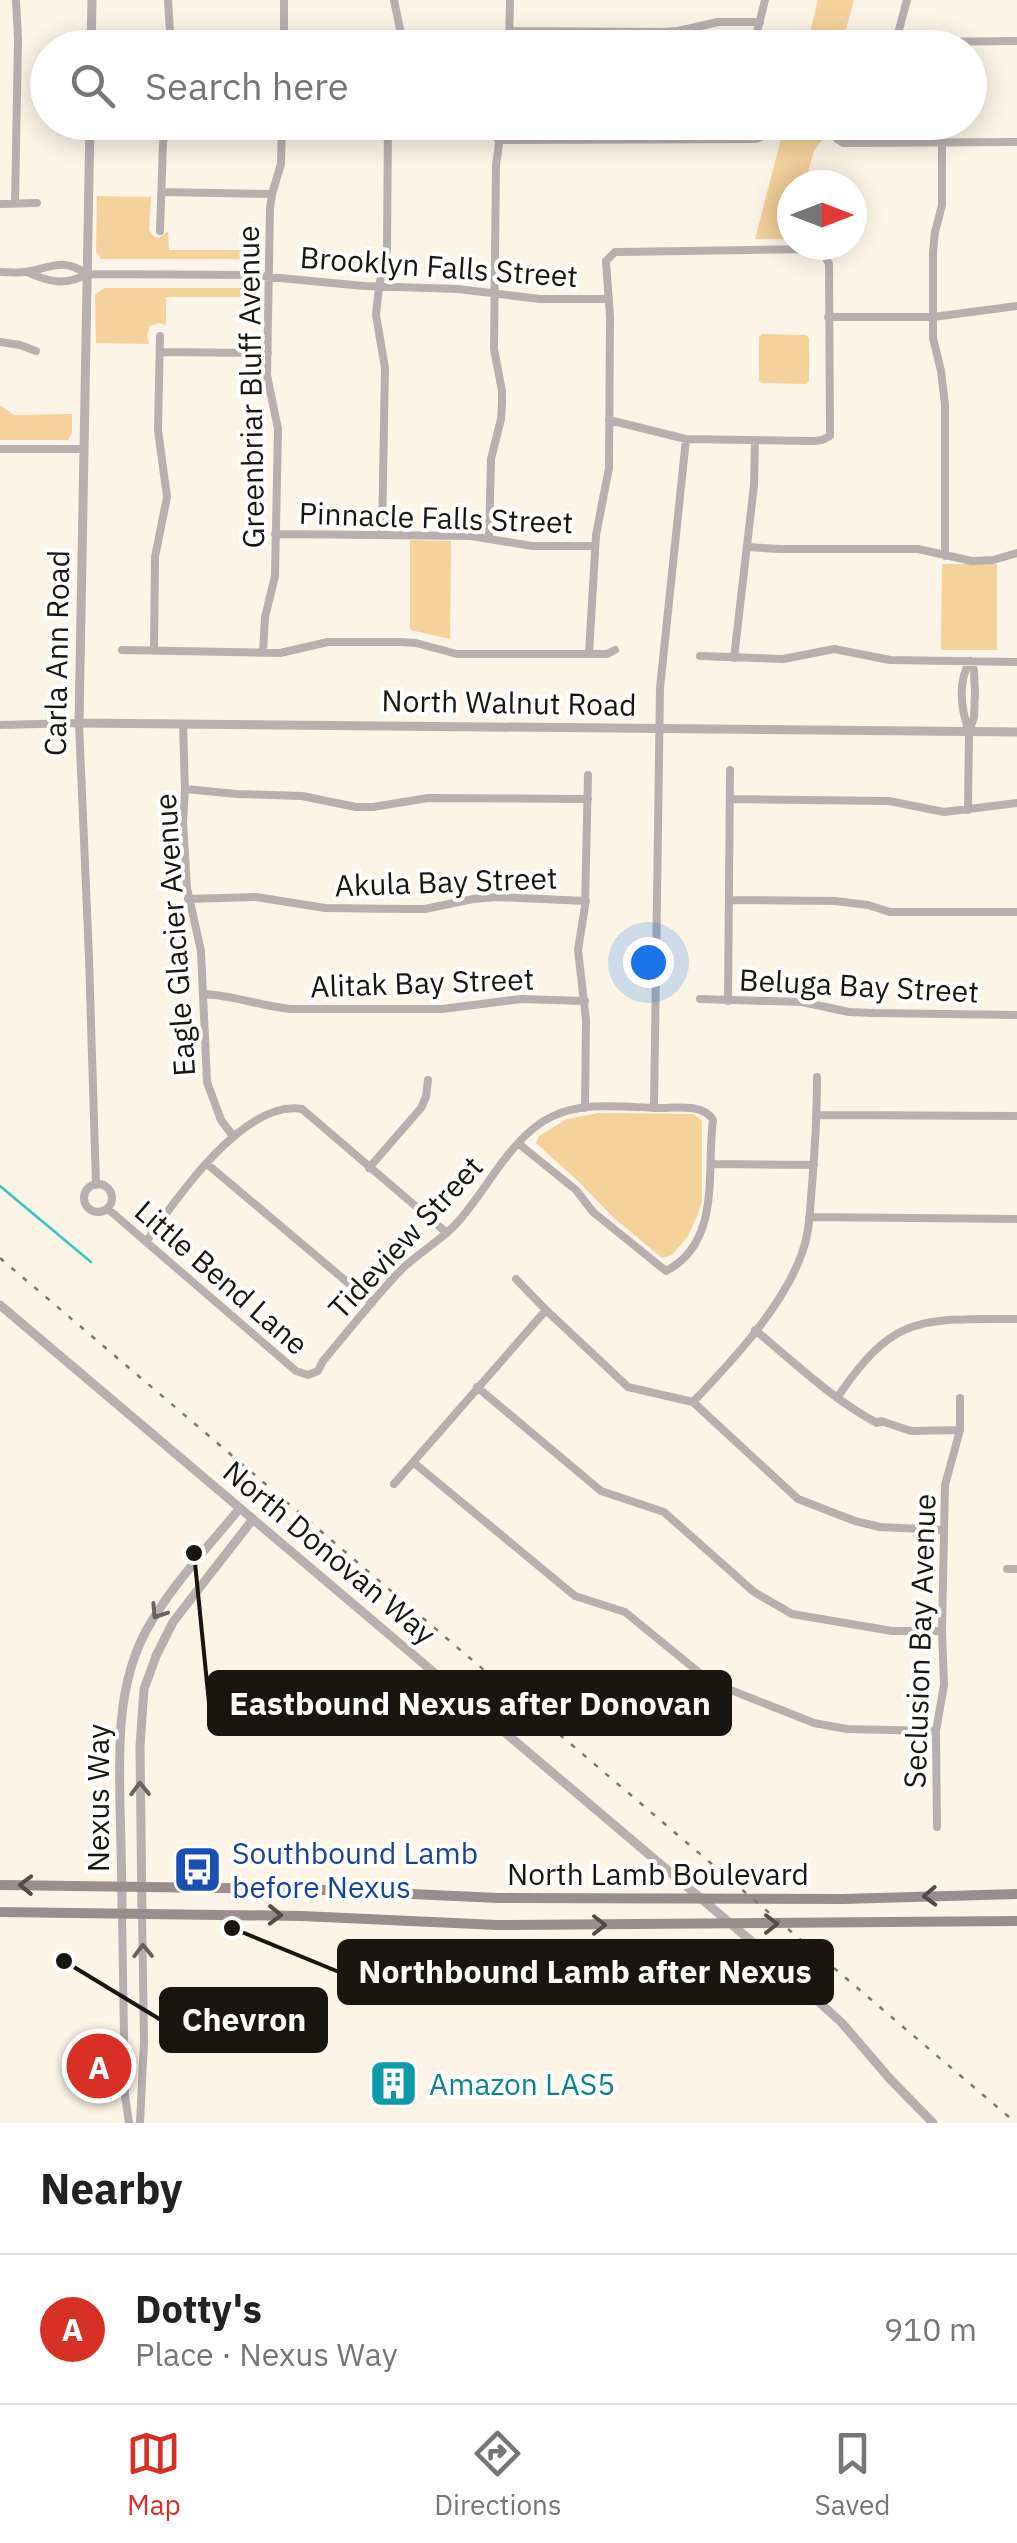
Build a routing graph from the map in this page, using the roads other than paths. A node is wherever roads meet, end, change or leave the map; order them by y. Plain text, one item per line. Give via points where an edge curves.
1 (16, 0) edge
2 (92, 0) edge
3 (168, 0) edge
4 (284, 0) edge
5 (394, 0) edge
6 (510, 0) edge
7 (765, 0) edge
8 (907, 0) edge
9 (760, 22) junction
10 (91, 30) edge
11 (170, 30) edge
12 (284, 30) edge
13 (400, 30) edge
14 (509, 30) edge
15 (686, 30) edge
16 (758, 30) edge
17 (899, 30) edge
18 (987, 41) edge
19 (1017, 41) edge
20 (90, 140) edge
21 (163, 140) edge
22 (282, 140) edge
23 (388, 140) edge
24 (498, 140) edge
25 (839, 140) edge
26 (872, 140) edge
27 (942, 142) junction
28 (1017, 142) edge
29 (871, 143) junction
30 (162, 192) junction
31 (272, 194) junction
32 (15, 203) junction
33 (0, 204) edge
34 (38, 204) dead end
35 (160, 230) dead end
36 (0, 272) edge
37 (27, 272) junction
38 (87, 274) junction
39 (269, 276) junction
40 (379, 286) junction
41 (494, 293) junction
42 (609, 299) junction
43 (1017, 306) edge
44 (932, 317) junction
45 (828, 318) junction
46 (160, 336) dead end
47 (0, 342) edge
48 (36, 351) dead end
49 (160, 352) junction
50 (268, 353) junction
51 (609, 420) junction
52 (686, 439) junction
53 (755, 440) junction
54 (0, 449) edge
55 (84, 449) junction
56 (276, 534) junction
57 (382, 535) junction
58 (489, 538) junction
59 (595, 546) junction
60 (746, 547) junction
61 (1017, 553) edge
62 (945, 556) junction
63 (122, 650) dead end
64 (154, 650) junction
65 (615, 650) dead end
66 (264, 652) junction
67 (588, 654) junction
68 (700, 656) dead end
69 (734, 658) junction
70 (970, 661) junction
71 (1017, 662) edge
72 (79, 723) junction
73 (183, 724) junction
74 (0, 725) edge
75 (659, 728) junction
76 (969, 732) junction
77 (1017, 732) edge
78 (730, 770) dead end
79 (588, 775) dead end
80 (185, 789) junction
81 (588, 799) junction
82 (730, 800) junction
83 (1017, 803) edge
84 (968, 810) junction
85 (188, 899) junction
86 (729, 900) junction
87 (586, 901) junction
88 (1017, 912) edge
89 (203, 994) junction
90 (700, 999) dead end
91 (728, 1001) junction
92 (584, 1002) junction
93 (1017, 1015) edge
94 (817, 1077) dead end
95 (428, 1080) dead end
96 (585, 1108) junction
97 (654, 1108) junction
98 (817, 1116) junction
99 (1017, 1116) edge
100 (233, 1136) junction
101 (519, 1144) junction
102 (208, 1164) junction
103 (711, 1164) junction
104 (814, 1165) junction
105 (369, 1168) junction
106 (96, 1184) junction
107 (108, 1209) junction
108 (809, 1217) junction
109 (1017, 1218) edge
110 (447, 1233) junction
111 (146, 1242) junction
112 (516, 1279) dead end
113 (372, 1303) junction
114 (0, 1305) edge
115 (546, 1310) junction
116 (1017, 1319) edge
117 (755, 1330) junction
118 (308, 1375) joint
119 (478, 1387) junction
120 (837, 1398) junction
121 (960, 1398) dead end
122 (693, 1402) junction
123 (960, 1430) junction
124 (413, 1462) junction
125 (394, 1484) dead end
126 (240, 1508) junction
127 (252, 1520) junction
128 (943, 1530) junction
129 (942, 1631) junction
130 (936, 1731) junction
131 (937, 1826) dead end
132 (0, 1885) edge
133 (122, 1886) junction
134 (142, 1887) junction
135 (1017, 1894) edge
136 (0, 1912) edge
137 (122, 1914) junction
138 (142, 1914) junction
139 (1017, 1920) edge
140 (128, 2123) edge
141 (140, 2123) edge
142 (933, 2123) edge

1 - 32 street
2 - 10 street
3 - 11 street
4 - 12 street
5 - 13 street
6 - 14 street
7 - 9 street
8 - 17 street
9 - 15 street
9 - 16 street
18 - 19 street
20 - 38 street, Carla Ann Road
21 - 30 street
22 - 31 street, Greenbriar Bluff Avenue
23 - 40 street via 387,250
24 - 41 street
25 - 29 street
26 - 29 street
27 - 28 street
27 - 29 street
27 - 44 street
30 - 31 street
30 - 35 street
31 - 39 street, Greenbriar Bluff Avenue
32 - 33 street
32 - 34 street
36 - 37 street
37 - 38 street via 47,281
37 - 38 street via 74,265
38 - 39 street, Brooklyn Falls Street
38 - 55 street, Carla Ann Road
39 - 40 street, Brooklyn Falls Street
39 - 50 street, Greenbriar Bluff Avenue
40 - 41 street, Brooklyn Falls Street
40 - 57 street via 376,315 385,368
41 - 42 street, Brooklyn Falls Street
41 - 58 street via 502,404 491,458
42 - 45 street via 606,261 621,252 810,249 824,254 828,264
42 - 51 street
43 - 44 street
44 - 45 street
44 - 62 street via 945,405
45 - 53 street via 830,436
46 - 49 street
47 - 48 street
49 - 50 street
49 - 64 street via 158,430 167,497 155,556
50 - 56 street, Greenbriar Bluff Avenue via 278,429
51 - 52 street
51 - 59 street via 607,486
52 - 53 street
52 - 75 street
53 - 60 street
54 - 55 street
55 - 72 street, Carla Ann Road
56 - 57 street, Pinnacle Falls Street
56 - 66 street, Greenbriar Bluff Avenue
57 - 58 street, Pinnacle Falls Street
58 - 59 street, Pinnacle Falls Street
59 - 67 street
60 - 62 street
60 - 69 street
61 - 62 street via 972,561
63 - 64 street
64 - 66 street
65 - 67 street
66 - 67 street via 328,642 399,642 457,654
68 - 69 street
69 - 70 street via 783,659 834,649 890,660
70 - 71 street
70 - 76 street via 962,673
72 - 73 street, North Walnut Road
72 - 74 street, North Walnut Road
72 - 106 street, Carla Ann Road
73 - 75 street, North Walnut Road
73 - 80 street, Eagle Glacier Avenue
75 - 76 street, North Walnut Road
75 - 97 street
76 - 77 street, North Walnut Road
76 - 84 street
78 - 82 street
79 - 81 street
80 - 81 street via 302,796 356,807 428,798
80 - 85 street, Eagle Glacier Avenue
81 - 87 street
82 - 84 street
82 - 86 street
83 - 84 street
85 - 87 street, Akula Bay Street via 404,909 473,899
85 - 89 street, Eagle Glacier Avenue
86 - 88 street via 852,902 890,912
86 - 91 street
87 - 92 street via 578,950
89 - 92 street, Alitak Bay Street via 290,1008
89 - 100 street, Eagle Glacier Avenue via 207,1082
90 - 91 street, Beluga Bay Street
91 - 93 street, Beluga Bay Street via 802,1002 850,1012
92 - 96 street
94 - 98 street
95 - 105 street via 421,1108
96 - 97 street, Tideview Street
96 - 101 street, Tideview Street via 548,1118
97 - 103 street, Tideview Street via 710,1114
98 - 99 street
98 - 104 street
100 - 102 street
100 - 105 street via 280,1110 302,1109
101 - 103 street via 666,1272 698,1238
101 - 110 street, Tideview Street
102 - 111 street
102 - 113 street
103 - 104 street
104 - 108 street
105 - 110 street
106 - 107 street, Carla Ann Road via 111,1192
106 - 107 street, Carla Ann Road via 85,1202 94,1212
107 - 111 street, Little Bend Lane
108 - 109 street
108 - 117 street via 802,1255
110 - 113 street, Tideview Street
111 - 118 street, Little Bend Lane
112 - 115 street
113 - 118 street, Tideview Street
114 - 126 street, North Donovan Way
115 - 119 street
115 - 122 street via 628,1387
116 - 120 street via 936,1320 905,1328 868,1355
117 - 120 street
117 - 122 street
119 - 124 street
119 - 129 street via 601,1491 664,1512 754,1592 792,1614 892,1632
120 - 123 street via 878,1423
121 - 123 street, Seclusion Bay Avenue
122 - 128 street via 798,1499 880,1527
123 - 128 street, Seclusion Bay Avenue via 945,1485
124 - 125 street
124 - 130 street via 575,1596 625,1612 706,1679 814,1723
126 - 127 street, North Donovan Way
126 -> 133 street, Nexus Way via 173,1588 134,1657 119,1749
134 -> 127 street, Nexus Way via 144,1689 173,1622
127 - 142 street, North Donovan Way via 763,1951 842,2023
128 - 129 street, Seclusion Bay Avenue
129 - 130 street, Seclusion Bay Avenue via 944,1685
130 - 131 street, Seclusion Bay Avenue
133 -> 132 main road, North Lamb Boulevard
133 - 134 main road, North Lamb Boulevard
133 - 137 street, Nexus Way
135 -> 134 main road, North Lamb Boulevard via 498,1898
134 - 138 street, Nexus Way
136 - 137 main road, North Lamb Boulevard
137 - 138 main road, North Lamb Boulevard
137 - 140 street, Nexus Way
138 -> 139 main road, North Lamb Boulevard via 498,1925
141 -> 138 street, Nexus Way

